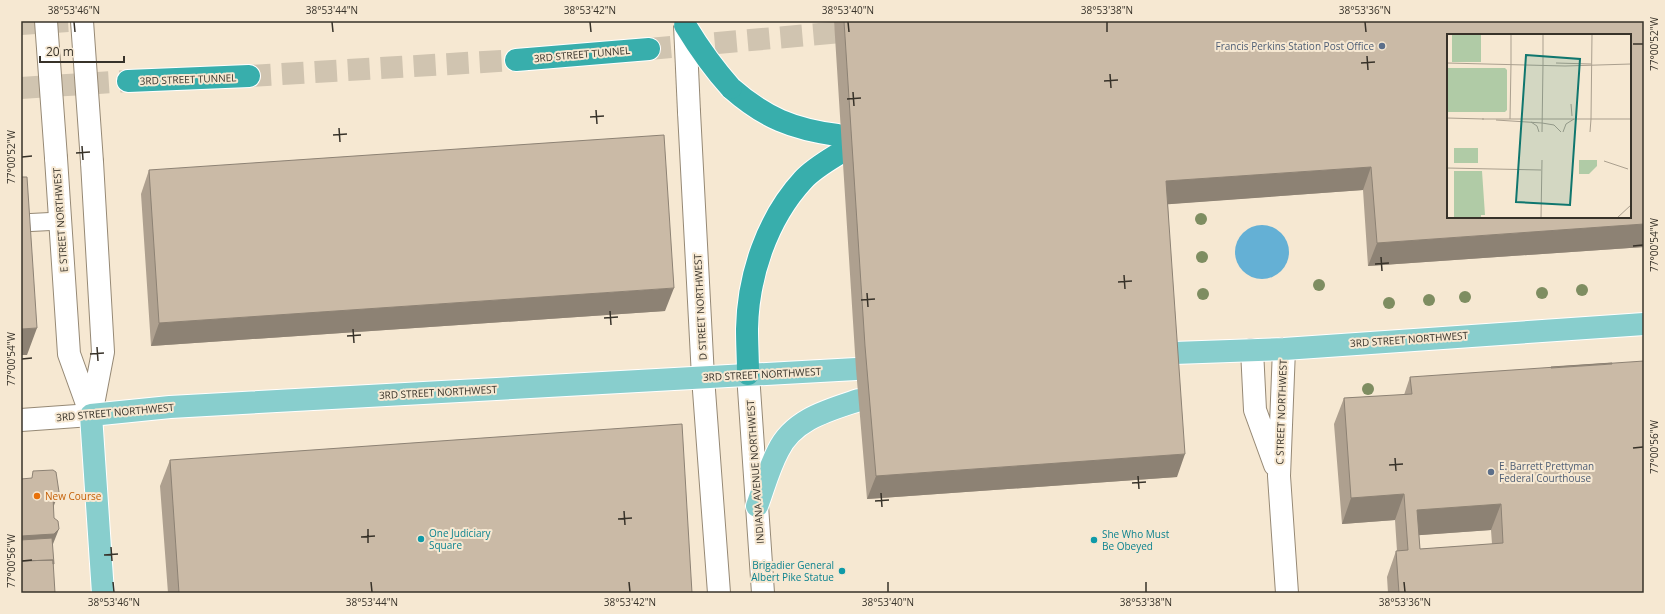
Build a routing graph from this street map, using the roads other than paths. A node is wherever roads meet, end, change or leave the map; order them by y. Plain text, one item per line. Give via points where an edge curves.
1 (46, 21) edge
2 (82, 21) edge
3 (685, 23) edge
4 (649, 49) tunnel mouth
5 (516, 60) tunnel mouth
6 (249, 76) tunnel mouth
7 (128, 81) tunnel mouth
8 (60, 221) junction
9 (21, 223) edge
10 (1644, 324) edge
11 (1284, 349) junction
12 (1252, 350) junction
13 (1174, 353) edge
14 (856, 369) dead end
15 (748, 374) junction
16 (703, 377) junction
17 (859, 400) dead end
18 (91, 415) junction
19 (21, 420) edge
20 (1279, 476) junction
21 (757, 506) junction
22 (103, 593) edge
23 (719, 593) edge
24 (763, 593) edge
25 (1287, 593) edge

1 - 8 street, E STREET NORTHWEST, bridge
2 - 18 street, E STREET NORTHWEST, bridge via 103,352
3 - 15 highway, bridge via 716,72 753,106 788,124 839,144 803,180 776,218 765,242 755,269 750,294 747,328
3 - 16 street, D STREET NORTHWEST, bridge
4 - 5 highway, 3RD STREET TUNNEL
6 - 7 highway, 3RD STREET TUNNEL
8 - 9 lane
8 - 18 street, E STREET NORTHWEST via 69,354
10 - 11 main road, 3RD STREET NORTHWEST
11 - 12 main road, 3RD STREET NORTHWEST
11 - 20 street, C STREET NORTHWEST
12 - 13 main road, 3RD STREET NORTHWEST
12 - 20 street, C STREET NORTHWEST via 1256,410
14 - 15 main road, 3RD STREET NORTHWEST
15 - 16 main road, 3RD STREET NORTHWEST
15 - 21 street, INDIANA AVENUE NORTHWEST
16 - 18 main road, 3RD STREET NORTHWEST via 170,407
16 - 23 street, D STREET NORTHWEST
17 - 21 main road via 813,417 790,434 778,449
18 - 19 street, 3RD STREET NORTHWEST
18 - 22 main road, E STREET NORTHWEST
20 - 25 street, C STREET NORTHWEST
21 - 24 street, INDIANA AVENUE NORTHWEST

